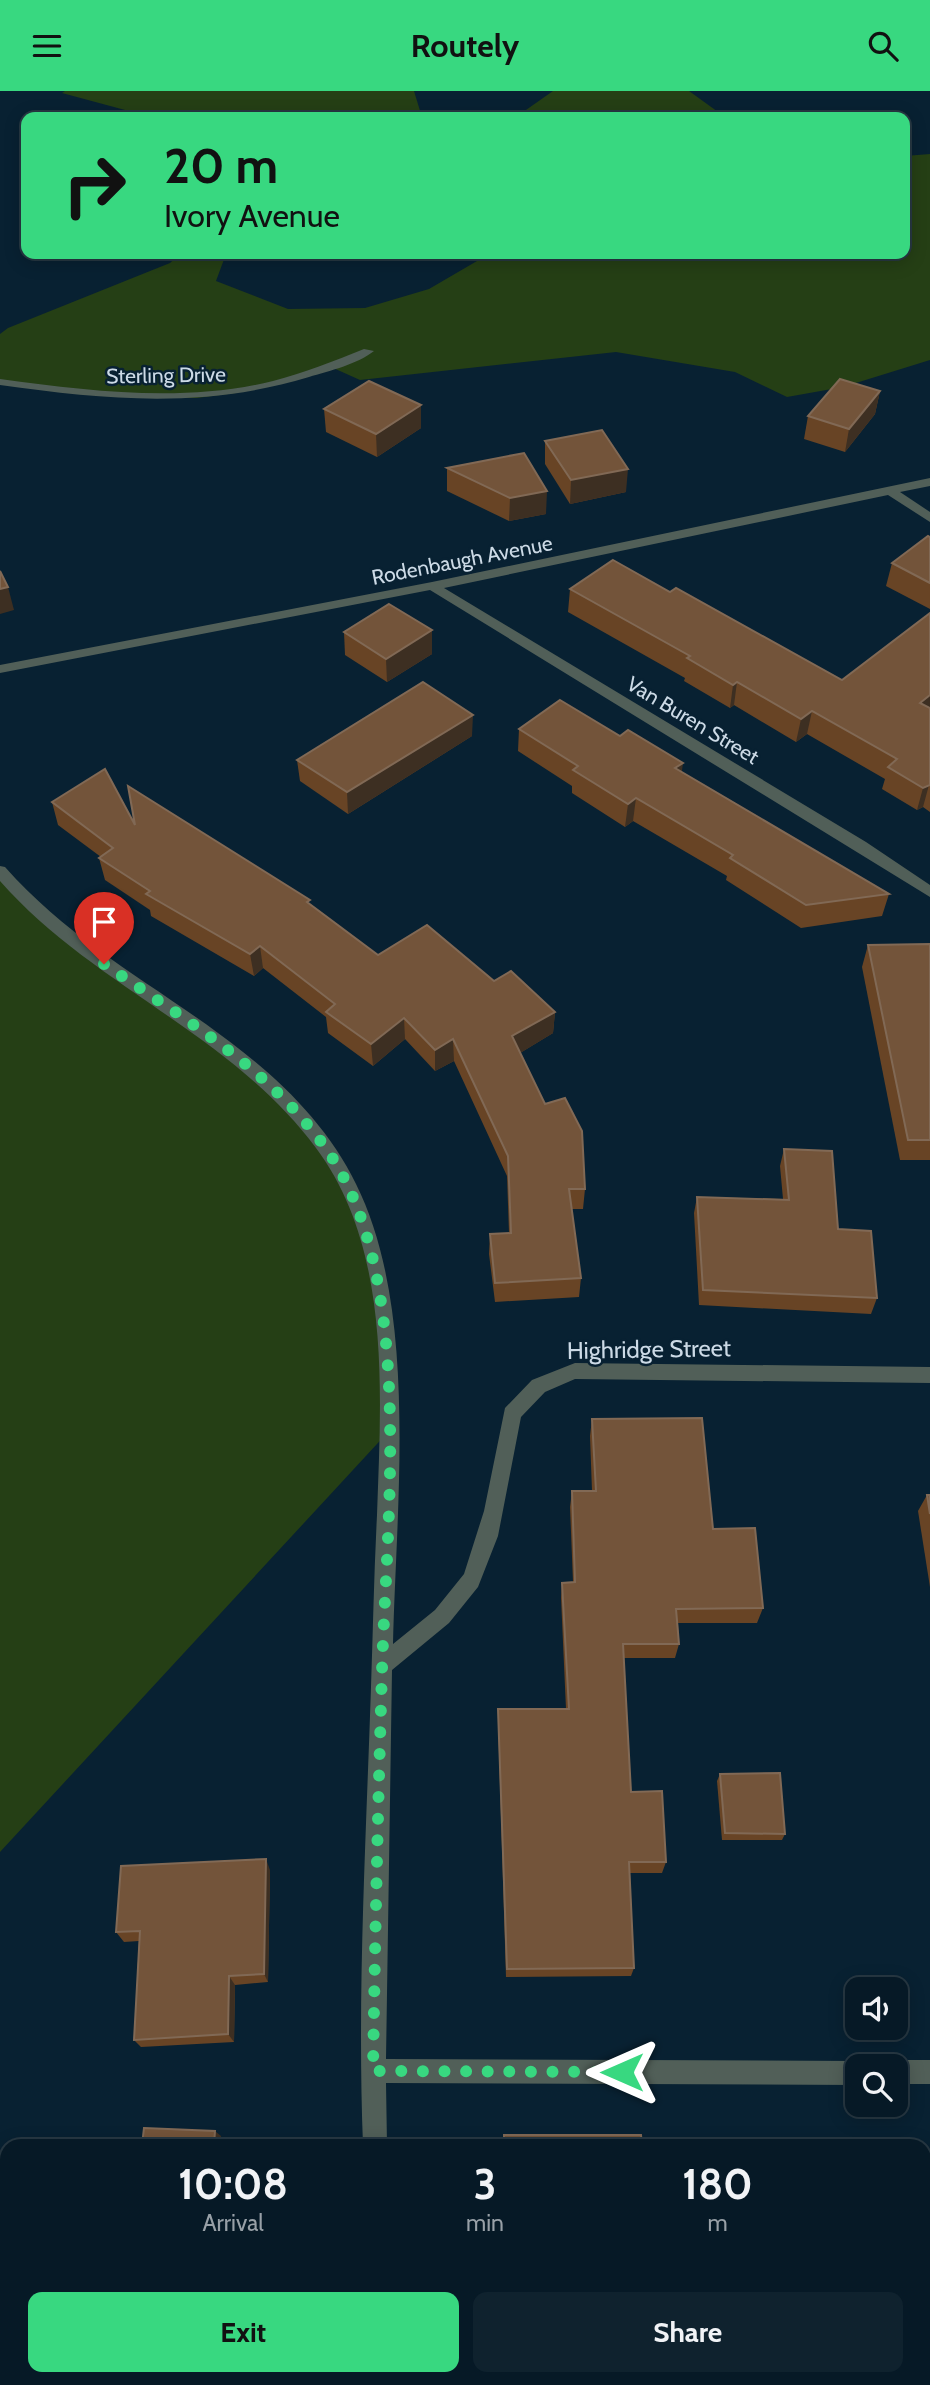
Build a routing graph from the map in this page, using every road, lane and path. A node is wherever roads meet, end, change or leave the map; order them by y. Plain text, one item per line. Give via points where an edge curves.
1 (368, 351) dead end
2 (0, 382) edge
3 (930, 482) edge
4 (892, 492) junction
5 (930, 518) edge
6 (432, 586) junction
7 (0, 669) edge
8 (0, 871) edge
9 (930, 892) edge
10 (930, 1375) edge
11 (382, 1665) junction
12 (373, 2071) junction
13 (930, 2071) edge
14 (908, 2072) edge
15 (845, 2073) edge
16 (375, 2139) edge

1 - 2 street, Sterling Drive via 300,378 197,398 90,395
3 - 4 street, Rodenbaugh Avenue
4 - 5 street
4 - 6 street, Rodenbaugh Avenue
6 - 7 street, Rodenbaugh Avenue
6 - 9 street, Van Buren Street
8 - 11 street via 104,964 264,1078 326,1149 346,1183 374,1265 387,1358
10 - 11 street, Highridge Street via 575,1371 556,1375 523,1397 512,1415 484,1552 474,1577 439,1619
11 - 12 street
12 - 15 street
12 - 16 street
13 - 14 street

